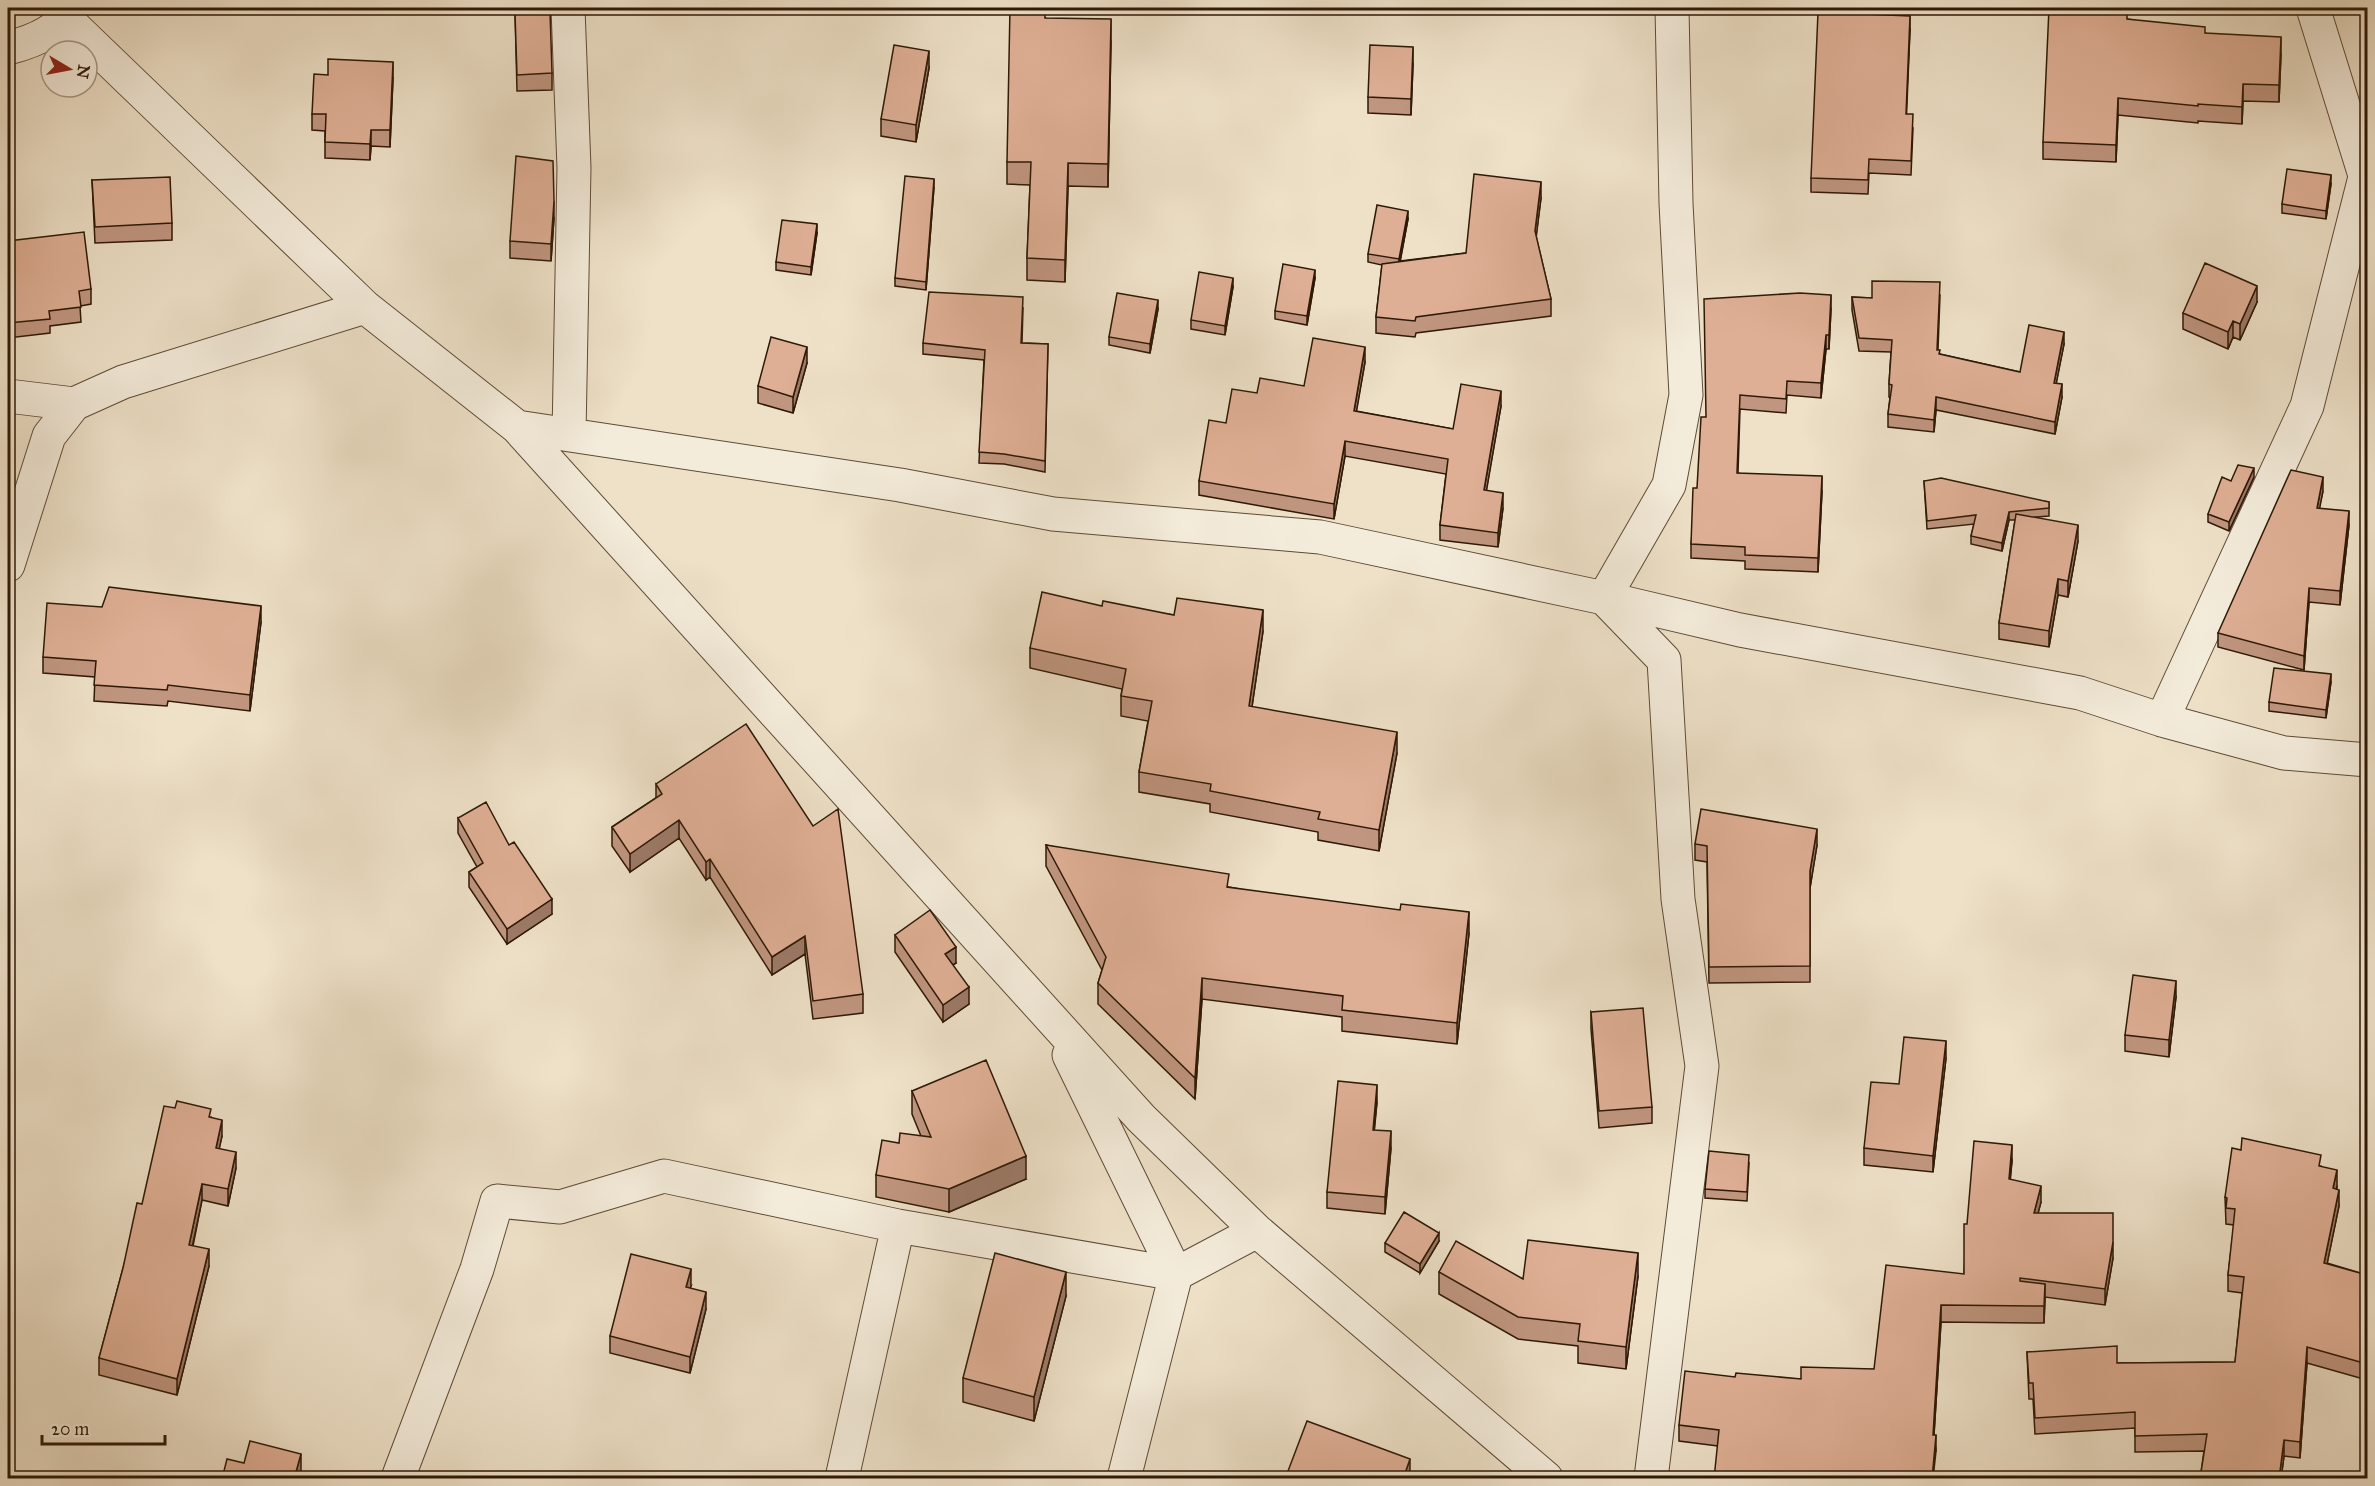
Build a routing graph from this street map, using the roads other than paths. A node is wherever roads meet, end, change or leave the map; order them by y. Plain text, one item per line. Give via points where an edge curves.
1 (568, 8) edge
2 (1672, 8) edge
3 (2313, 8) edge
4 (65, 11) edge
5 (8, 48) edge
6 (2366, 181) edge
7 (365, 307) junction
8 (8, 396) edge
9 (74, 404) junction
10 (517, 427) junction
11 (569, 435) junction
12 (8, 565) edge
13 (1604, 598) junction
14 (2162, 720) junction
15 (2367, 760) edge
16 (1052, 1020) junction
17 (898, 1226) junction
18 (1257, 1231) junction
19 (1176, 1274) junction
20 (398, 1479) edge
21 (842, 1479) edge
22 (1124, 1479) edge
23 (1546, 1479) edge
24 (1651, 1479) edge

1 - 11 street via 574,168
2 - 13 street via 1676,203 1686,395 1669,485
3 - 6 street
4 - 5 street via 31,42
4 - 7 street
6 - 14 street via 2307,406
7 - 9 street via 123,382
7 - 10 street
8 - 9 street
9 - 12 street via 49,436
10 - 11 street
10 - 16 street
11 - 13 street via 900,485 1053,514 1320,537
13 - 14 street via 1740,630 2080,693
13 - 24 street via 1664,660 1678,899 1702,1066
14 - 15 street via 2284,753
16 - 18 street via 1141,1118
16 - 19 street
17 - 19 street
17 - 20 street via 664,1176 560,1206 497,1201 477,1269
17 - 21 street
18 - 19 street
18 - 23 street
19 - 22 street

